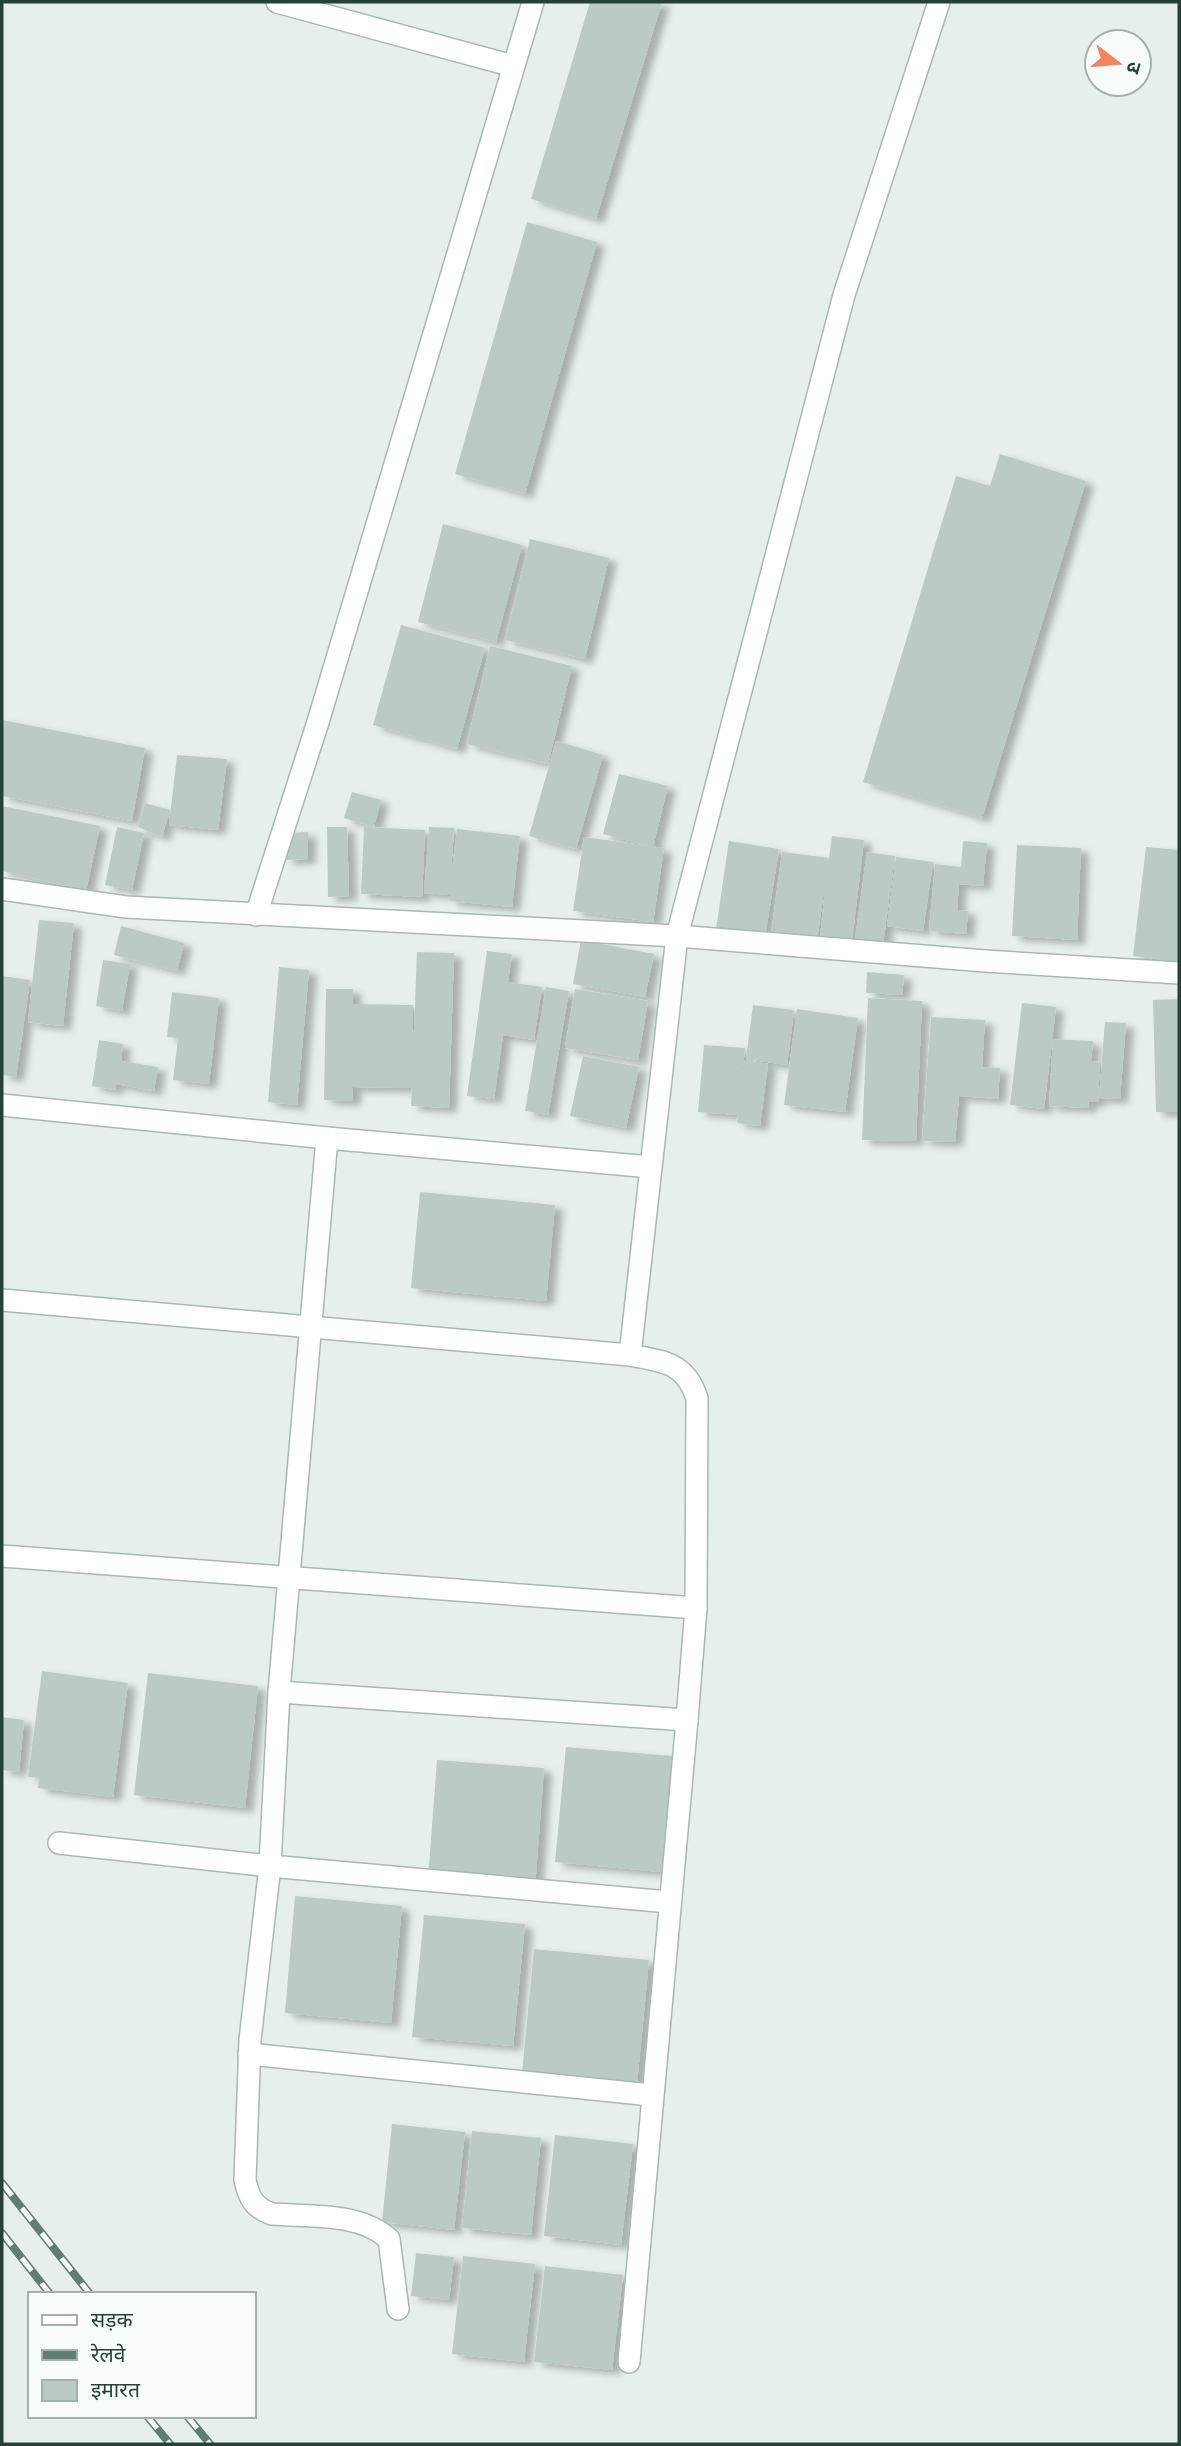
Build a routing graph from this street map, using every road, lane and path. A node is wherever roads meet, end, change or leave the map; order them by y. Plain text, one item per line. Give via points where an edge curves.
1 (278, 2) edge
2 (533, 2) edge
3 (939, 2) edge
4 (513, 66) junction
5 (2, 889) edge
6 (256, 915) junction
7 (677, 936) junction
8 (1179, 973) edge
9 (2, 1105) edge
10 (327, 1138) junction
11 (650, 1167) junction
12 (2, 1300) edge
13 (311, 1325) junction
14 (630, 1355) junction
15 (2, 1556) edge
16 (288, 1578) junction
17 (696, 1608) junction
18 (279, 1692) junction
19 (687, 1720) junction
20 (59, 1843) dead end
21 (270, 1866) junction
22 (669, 1902) junction
23 (249, 2054) junction
24 (651, 2095) junction
25 (398, 2309) dead end
26 (629, 2362) dead end

1 - 4 street
2 - 4 street
3 - 7 street via 844,295
4 - 6 street
5 - 6 street via 126,907
6 - 7 street
7 - 8 street
7 - 11 street
9 - 10 street
10 - 11 street
10 - 13 street
11 - 14 street
12 - 13 street
13 - 14 street
13 - 16 street
14 - 17 street via 670,1363 691,1379 697,1398
15 - 16 street
16 - 17 street
16 - 18 street
17 - 19 street
18 - 19 street
18 - 21 street
19 - 22 street
20 - 21 street
21 - 22 street
21 - 23 street
22 - 24 street
23 - 24 street
23 - 25 street via 245,2180 249,2199 272,2214 358,2221 377,2228 389,2239
24 - 26 street

